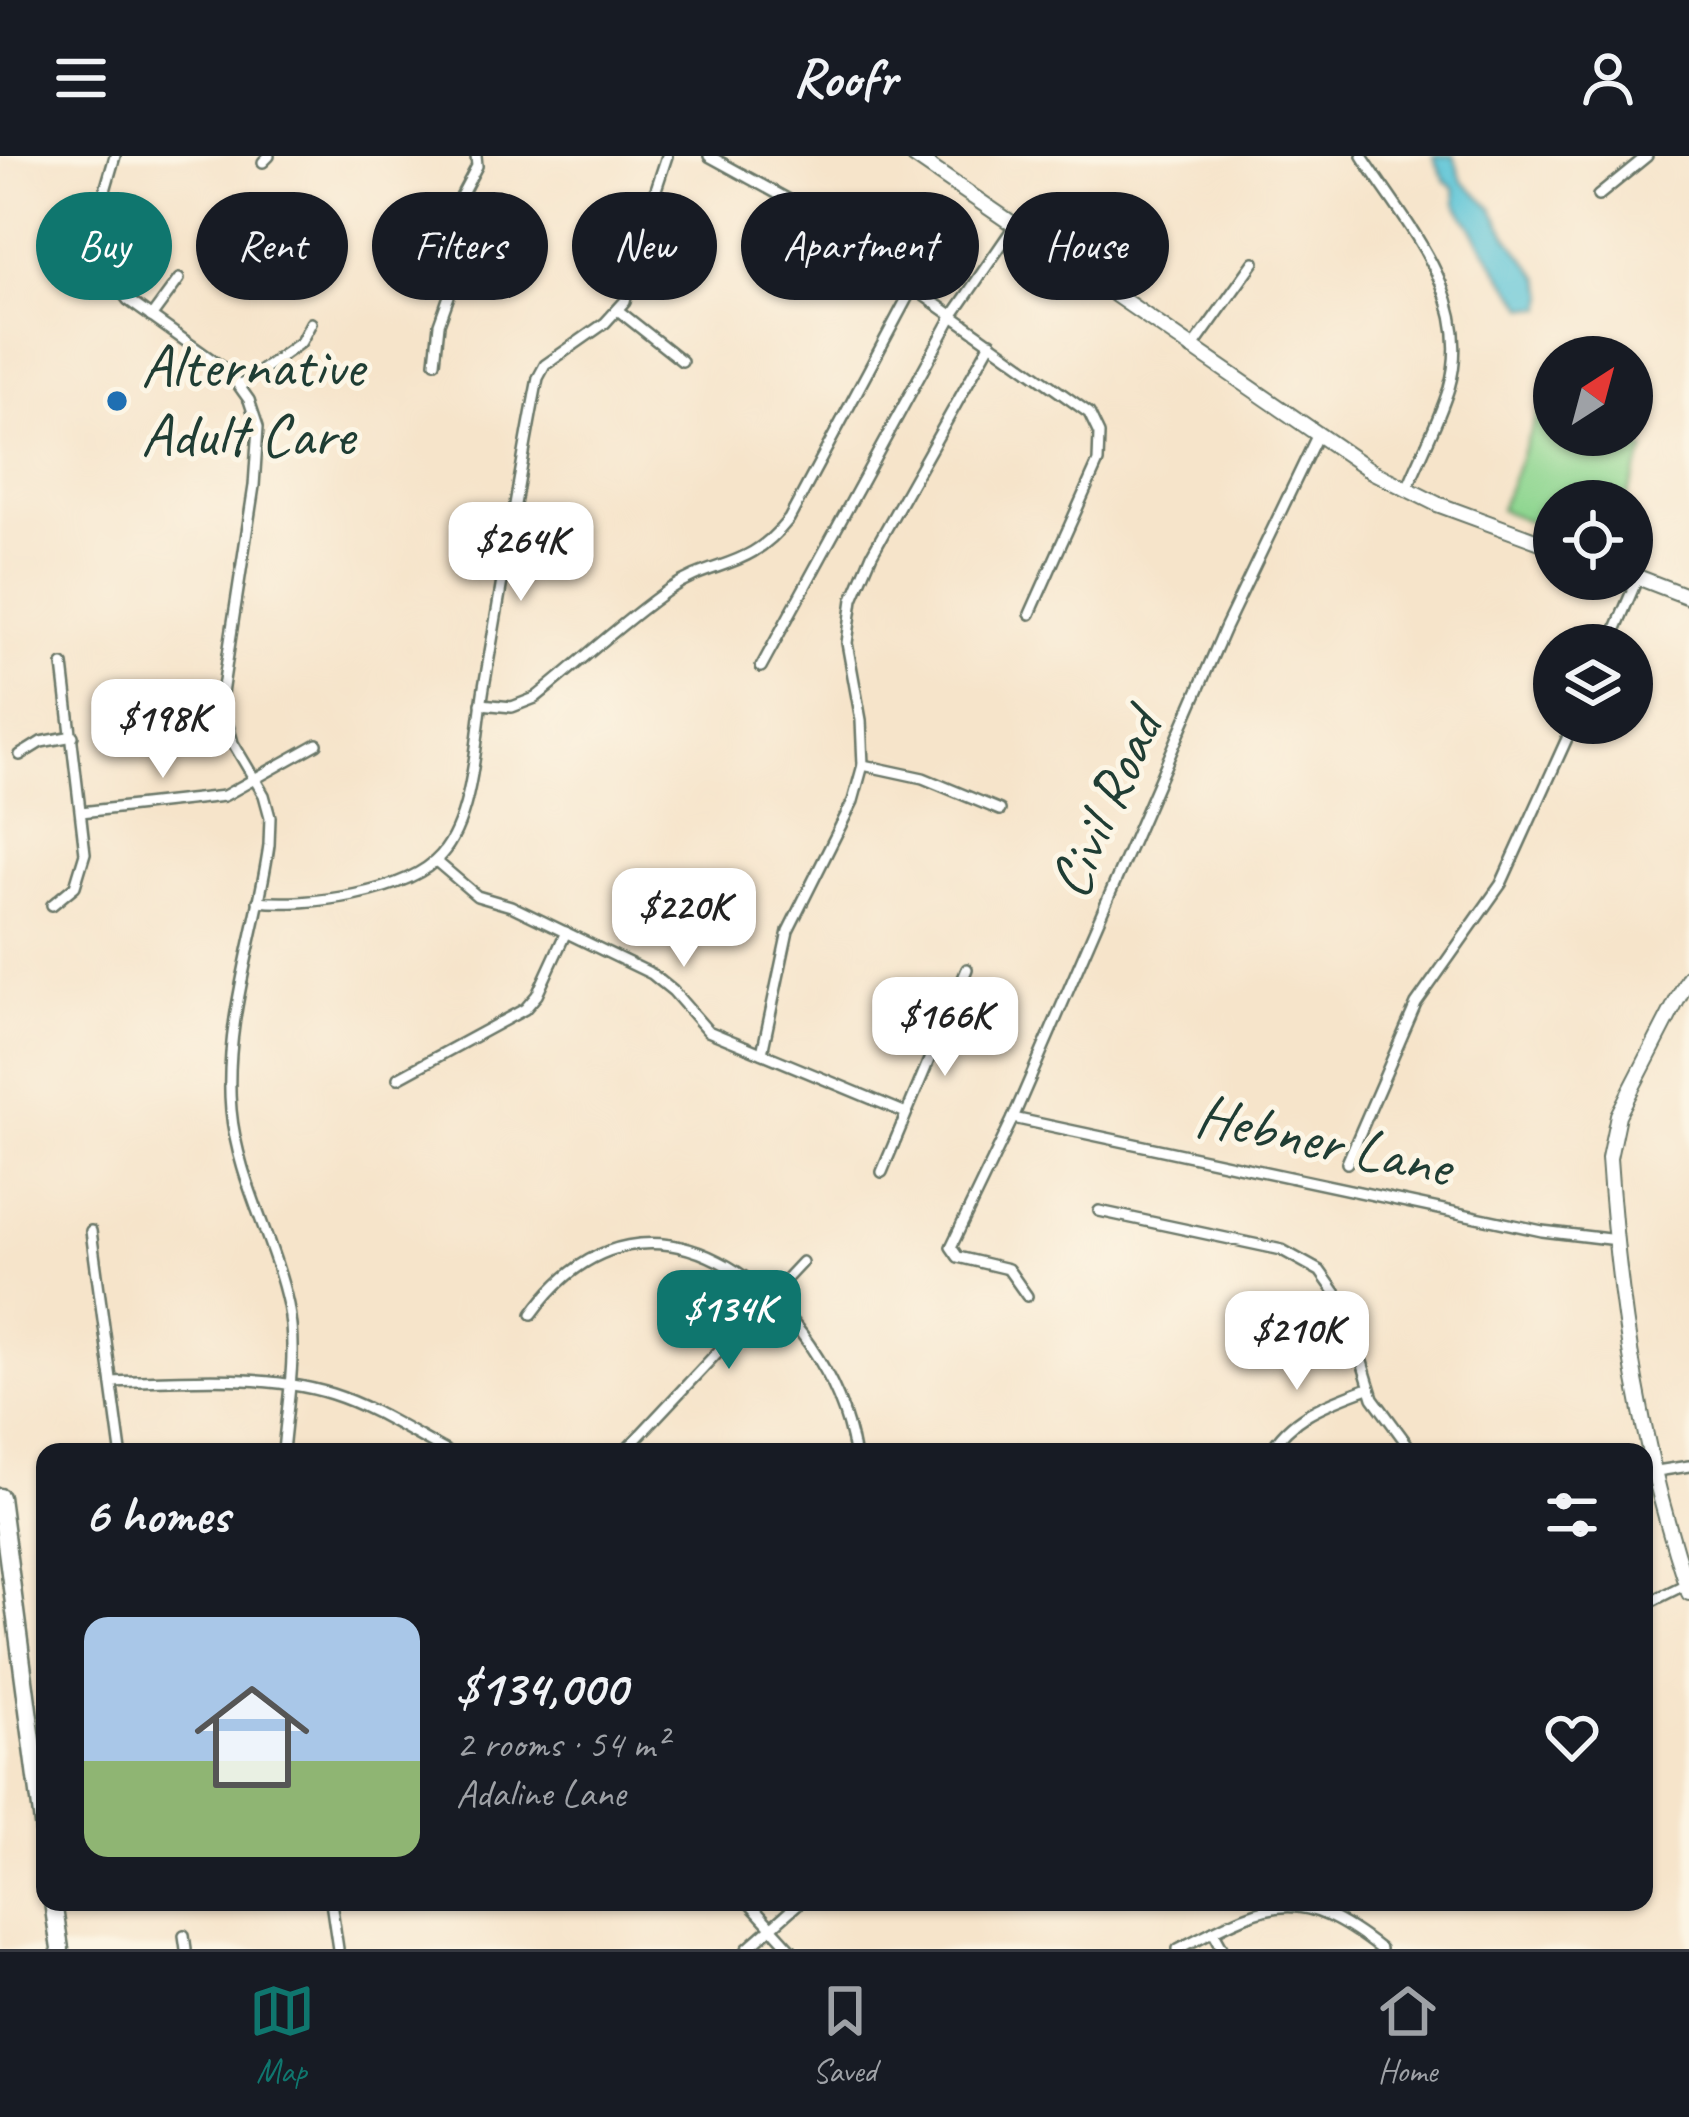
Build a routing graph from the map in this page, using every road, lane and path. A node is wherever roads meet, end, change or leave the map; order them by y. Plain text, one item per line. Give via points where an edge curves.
1 (115, 156) edge
2 (476, 156) edge
3 (667, 156) edge
4 (709, 156) edge
5 (914, 156) edge
6 (1362, 156) edge
7 (1647, 156) edge
8 (774, 192) edge
9 (1598, 196) dead end
10 (1003, 221) edge
11 (1003, 242) edge
12 (1254, 262) dead end
13 (179, 279) dead end
14 (906, 300) edge
15 (932, 300) edge
16 (1119, 300) edge
17 (619, 311) junction
18 (953, 315) junction
19 (151, 317) junction
20 (310, 323) dead end
21 (992, 342) junction
22 (1192, 350) junction
23 (436, 362) dead end
24 (682, 362) dead end
25 (241, 385) junction
26 (1317, 436) junction
27 (1406, 491) junction
28 (1533, 539) edge
29 (1653, 583) edge
30 (1689, 597) edge
31 (1030, 614) dead end
32 (63, 665) dead end
33 (761, 667) dead end
34 (481, 704) junction
35 (73, 736) junction
36 (317, 744) dead end
37 (1564, 744) edge
38 (20, 755) dead end
39 (862, 765) junction
40 (256, 778) junction
41 (1000, 810) dead end
42 (81, 812) junction
43 (436, 861) junction
44 (258, 901) junction
45 (52, 905) dead end
46 (566, 932) junction
47 (967, 969) dead end
48 (1689, 977) edge
49 (761, 1053) junction
50 (398, 1078) dead end
51 (906, 1113) junction
52 (1013, 1118) junction
53 (1347, 1162) dead end
54 (882, 1172) dead end
55 (1099, 1211) dead end
56 (91, 1231) dead end
57 (1617, 1240) junction
58 (802, 1262) dead end
59 (1027, 1296) dead end
60 (768, 1298) junction
61 (532, 1314) dead end
62 (112, 1382) junction
63 (291, 1385) junction
64 (1369, 1388) junction
65 (120, 1443) edge
66 (284, 1443) edge
67 (431, 1443) edge
68 (632, 1443) edge
69 (852, 1443) edge
70 (1276, 1443) edge
71 (1407, 1443) edge
72 (1643, 1443) edge
73 (1689, 1466) edge
74 (1653, 1471) edge
75 (1653, 1489) edge
76 (0, 1497) edge
77 (1688, 1588) edge
78 (1653, 1601) edge
79 (36, 1771) edge
80 (54, 1911) edge
81 (333, 1911) edge
82 (757, 1911) edge
83 (790, 1911) edge
84 (1255, 1911) edge
85 (1315, 1911) edge
86 (772, 1927) junction
87 (1213, 1931) junction
88 (184, 1935) dead end
89 (59, 1949) edge
90 (186, 1949) edge
91 (338, 1949) edge
92 (747, 1949) edge
93 (790, 1949) edge
94 (1178, 1949) edge
95 (1223, 1949) edge
96 (1380, 1949) edge

1 - 19 street via 98,244 115,284
2 - 23 street via 448,237 449,296
3 - 17 street
4 - 8 street
5 - 10 main road
6 - 27 street via 1435,267 1456,329 1450,385
7 - 9 street
11 - 18 street
12 - 22 street
13 - 19 street
14 - 34 street via 789,519 768,543 666,592 535,698 512,707
15 - 18 street
16 - 22 main road
17 - 24 street
17 - 34 street via 538,377
18 - 21 street
18 - 33 street
19 - 25 street
20 - 25 street via 301,342
21 - 31 street via 1079,404 1099,434 1096,469
21 - 39 street via 854,599 848,643
22 - 26 main road
25 - 40 street via 259,438 221,700 233,742
26 - 27 main road
26 - 52 street, Civil Road
27 - 28 main road
29 - 30 main road
32 - 35 street
34 - 43 street via 460,823
35 - 38 street
35 - 42 street
36 - 40 street
37 - 53 street via 1501,884 1416,1004
39 - 41 street via 923,778
39 - 49 street via 853,801 788,931
40 - 42 street via 206,800
40 - 44 street via 270,817
42 - 45 street via 83,868
43 - 44 street via 360,894 312,904
43 - 46 street via 477,896
44 - 63 street via 233,1035 232,1112 288,1306
46 - 49 street via 652,974 708,1031
46 - 50 street via 525,1009
47 - 51 street
48 - 57 main road via 1613,1128
49 - 51 street
51 - 54 street
52 - 57 street, Hebner Lane via 1542,1231
52 - 59 street, Civil Road via 951,1246 958,1257 1008,1269
55 - 64 street via 1308,1262 1345,1306
56 - 62 street
57 - 72 main road
58 - 60 street
60 - 61 street via 720,1259 641,1245 574,1269
60 - 68 street
60 - 69 street via 831,1380
62 - 63 street
62 - 65 street
63 - 66 street
63 - 67 street via 357,1404
64 - 70 street via 1304,1415
64 - 71 street
73 - 74 street
75 - 77 main road
76 - 79 highway
77 - 78 street
80 - 89 highway
81 - 91 street
82 - 86 street
83 - 86 street
84 - 87 street
85 - 96 street
86 - 92 street
86 - 93 street
87 - 94 street
87 - 95 street
88 - 90 street

